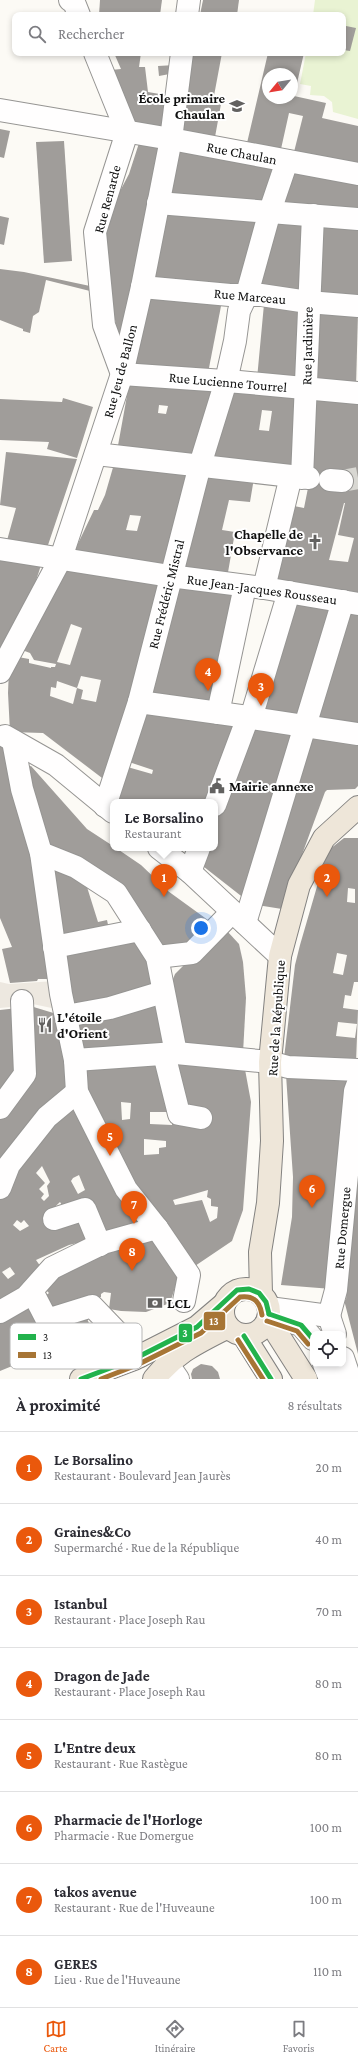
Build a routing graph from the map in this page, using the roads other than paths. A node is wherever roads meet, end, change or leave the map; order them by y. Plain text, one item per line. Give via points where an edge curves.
1 (72, 0) edge
2 (189, 0) edge
3 (78, 12) edge
4 (187, 12) edge
5 (96, 56) edge
6 (182, 56) edge
7 (0, 110) edge
8 (127, 132) junction
9 (171, 139) junction
10 (287, 161) junction
11 (358, 174) edge
12 (158, 203) junction
13 (270, 211) junction
14 (313, 215) junction
15 (358, 220) edge
16 (142, 287) junction
17 (247, 294) junction
18 (308, 302) junction
19 (358, 306) edge
20 (122, 374) junction
21 (226, 381) junction
22 (306, 388) junction
23 (358, 393) edge
24 (96, 454) junction
25 (200, 465) junction
26 (315, 478) junction
27 (0, 549) edge
28 (61, 558) junction
29 (170, 576) junction
30 (254, 587) junction
31 (289, 592) junction
32 (351, 602) edge
33 (0, 672) edge
34 (139, 702) junction
35 (218, 713) junction
36 (249, 718) junction
37 (305, 726) junction
38 (358, 734) edge
39 (6, 737) edge
40 (112, 799) edge
41 (217, 799) edge
42 (358, 807) edge
43 (109, 809) edge
44 (163, 851) edge
45 (198, 851) edge
46 (41, 853) junction
47 (190, 872) junction
48 (238, 917) junction
49 (140, 930) junction
50 (54, 947) junction
51 (280, 956) junction
52 (157, 957) junction
53 (163, 992) junction
54 (22, 1001) dead end
55 (66, 1016) junction
56 (170, 1054) junction
57 (75, 1060) junction
58 (270, 1062) junction
59 (357, 1082) edge
60 (77, 1092) junction
61 (0, 1108) edge
62 (201, 1118) dead end
63 (0, 1188) edge
64 (54, 1219) dead end
65 (157, 1228) junction
66 (100, 1245) junction
67 (260, 1252) junction
68 (32, 1291) junction
69 (230, 1297) junction
70 (184, 1301) dead end
71 (267, 1309) junction
72 (0, 1312) edge
73 (108, 1323) edge
74 (332, 1325) edge
75 (236, 1331) junction
76 (310, 1336) edge
77 (142, 1355) edge
78 (325, 1367) edge
79 (346, 1367) edge
80 (109, 1369) edge
81 (166, 1374) edge
82 (88, 1378) edge
83 (271, 1379) edge
84 (306, 1379) edge
85 (330, 1379) edge
86 (350, 1379) edge

1 - 3 street
2 - 4 street
5 - 8 street
6 - 9 street, Rue Jeu de Ballon
7 - 8 street, Rue Chaulan
8 - 9 street, Rue Chaulan
8 - 20 street, Rue Renarde via 95,232 104,325
9 - 10 street, Rue Chaulan
9 - 12 street, Rue Jeu de Ballon
10 - 11 street, Rue Chaulan
10 - 13 street
12 - 13 street
12 - 16 street, Rue Jeu de Ballon
13 - 14 street
13 - 17 street
14 - 15 street
14 - 18 street, Rue Jardinière
16 - 17 street, Rue Marceau via 230,295
16 - 20 street, Rue Jeu de Ballon
17 - 18 street, Rue Marceau
17 - 21 street, Rue Frédéric Mistral via 239,311
18 - 19 street, Rue Marceau
18 - 22 street, Rue Jardinière
20 - 21 street, Rue Lucienne Tourrel
20 - 24 street, Rue Jeu de Ballon
21 - 22 street, Rue Lucienne Tourrel
21 - 25 street, Rue Frédéric Mistral
22 - 23 street, Rue Lucienne Tourrel
22 - 26 street, Rue Jardinière
24 - 25 street
24 - 28 street, Rue Jeu de Ballon
25 - 26 street
25 - 29 street, Rue Frédéric Mistral
26 - 30 street, Rue Jardinière
27 - 28 street, Rue Jean-Jacques Rousseau
28 - 29 street, Rue Jean-Jacques Rousseau
28 - 33 street, Rue Jeu de Ballon
29 - 30 street, Rue Jean-Jacques Rousseau
29 - 34 street, Rue Frédéric Mistral
30 - 31 street, Rue Jean-Jacques Rousseau
30 - 35 street, Rue Jardinière
31 - 32 street, Rue Jean-Jacques Rousseau
31 - 36 street
32 - 37 street
34 - 35 street
34 - 40 street, Rue Frédéric Mistral
35 - 36 street
36 - 37 street
36 - 41 street
37 - 38 street
37 - 48 street
39 - 43 street via 56,765
39 - 46 street
42 - 51 main road, Rue de la République via 324,838 299,885
44 - 47 street
45 - 47 street
46 - 49 street via 76,867 116,893
46 - 50 street
47 - 48 street
48 - 51 street
48 - 52 street via 192,953
49 - 50 street
49 - 52 street
50 - 55 street
51 - 58 main road, Rue de la République
52 - 53 street
53 - 55 street via 110,1008
53 - 56 street
54 - 61 street via 25,1074
55 - 57 street
56 - 57 street
56 - 58 street
56 - 62 street via 179,1114
57 - 60 street
58 - 59 street
58 - 67 main road, Rue de la République via 272,1140 268,1203
59 - 74 street, Rue Domergue
60 - 63 street via 47,1117 9,1166
60 - 65 street via 126,1189
64 - 66 street via 85,1209
65 - 66 street
65 - 70 street via 188,1275
66 - 68 street via 52,1268
67 - 69 main road, Rue de la République
67 - 71 main road, Rue de la République
68 - 72 street
68 - 73 street via 47,1320 92,1306
69 - 71 main road via 245,1288 254,1290
69 - 75 main road via 224,1320
69 - 77 main road, Rue de la République via 197,1327
71 - 74 street
71 - 75 main road via 260,1331
71 - 76 street via 301,1325
71 - 84 main road
75 - 81 main road via 180,1352
75 - 83 main road
78 - 85 street
79 - 86 street
80 - 82 main road, Rue de la République

